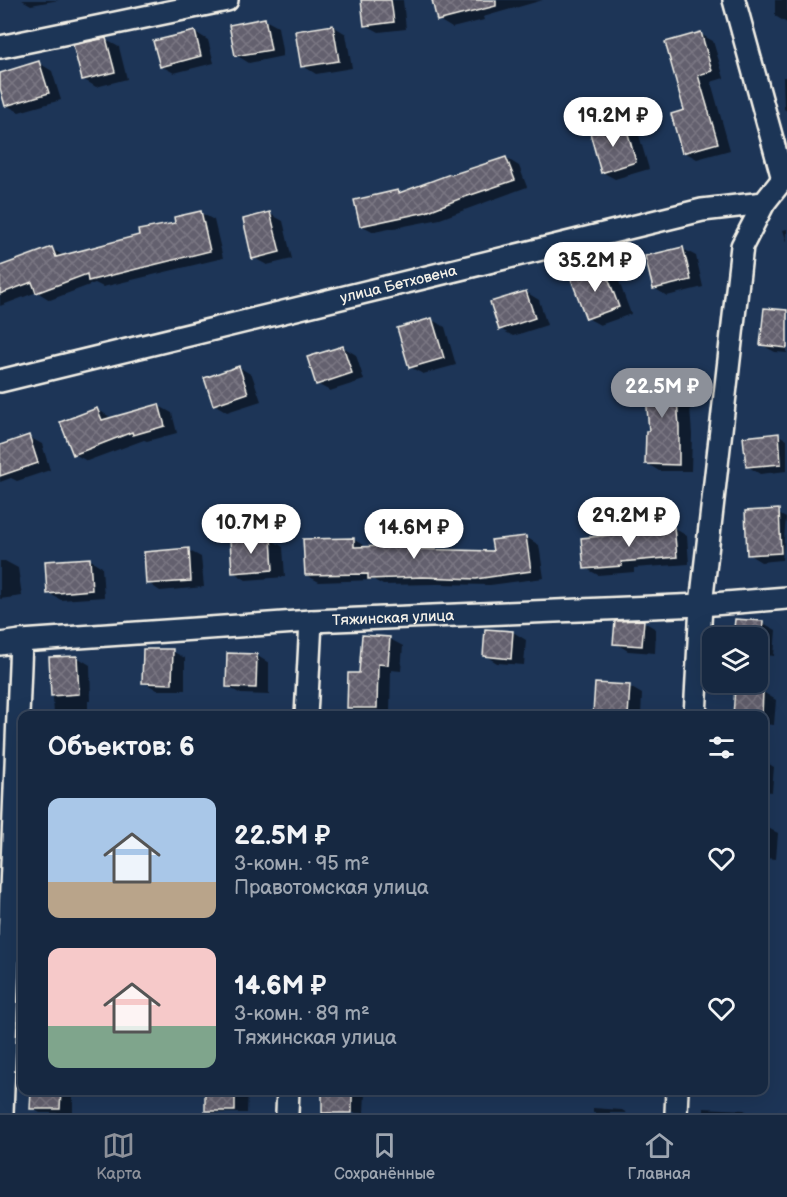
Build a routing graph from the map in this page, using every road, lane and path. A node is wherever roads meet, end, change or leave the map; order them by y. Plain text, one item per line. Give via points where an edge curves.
1 (227, 0) edge
2 (734, 0) edge
3 (0, 47) edge
4 (785, 179) edge
5 (764, 202) junction
6 (0, 381) edge
7 (787, 598) edge
8 (701, 605) junction
9 (310, 621) junction
10 (21, 641) junction
11 (0, 644) edge
12 (18, 711) edge
13 (306, 711) edge
14 (695, 711) edge
15 (18, 716) edge
16 (288, 1095) edge
17 (677, 1095) edge
18 (2, 1113) edge
19 (286, 1113) edge
20 (676, 1113) edge

1 - 3 street
2 - 4 street
4 - 5 street
5 - 6 street, улица Бетховена via 702,210
5 - 8 street via 742,246
7 - 8 street, Тяжинская улица
8 - 9 street, Тяжинская улица
8 - 14 street
9 - 10 street, Тяжинская улица
9 - 13 street
10 - 11 street, Тяжинская улица
10 - 12 street
15 - 18 street
16 - 19 street
17 - 20 street

